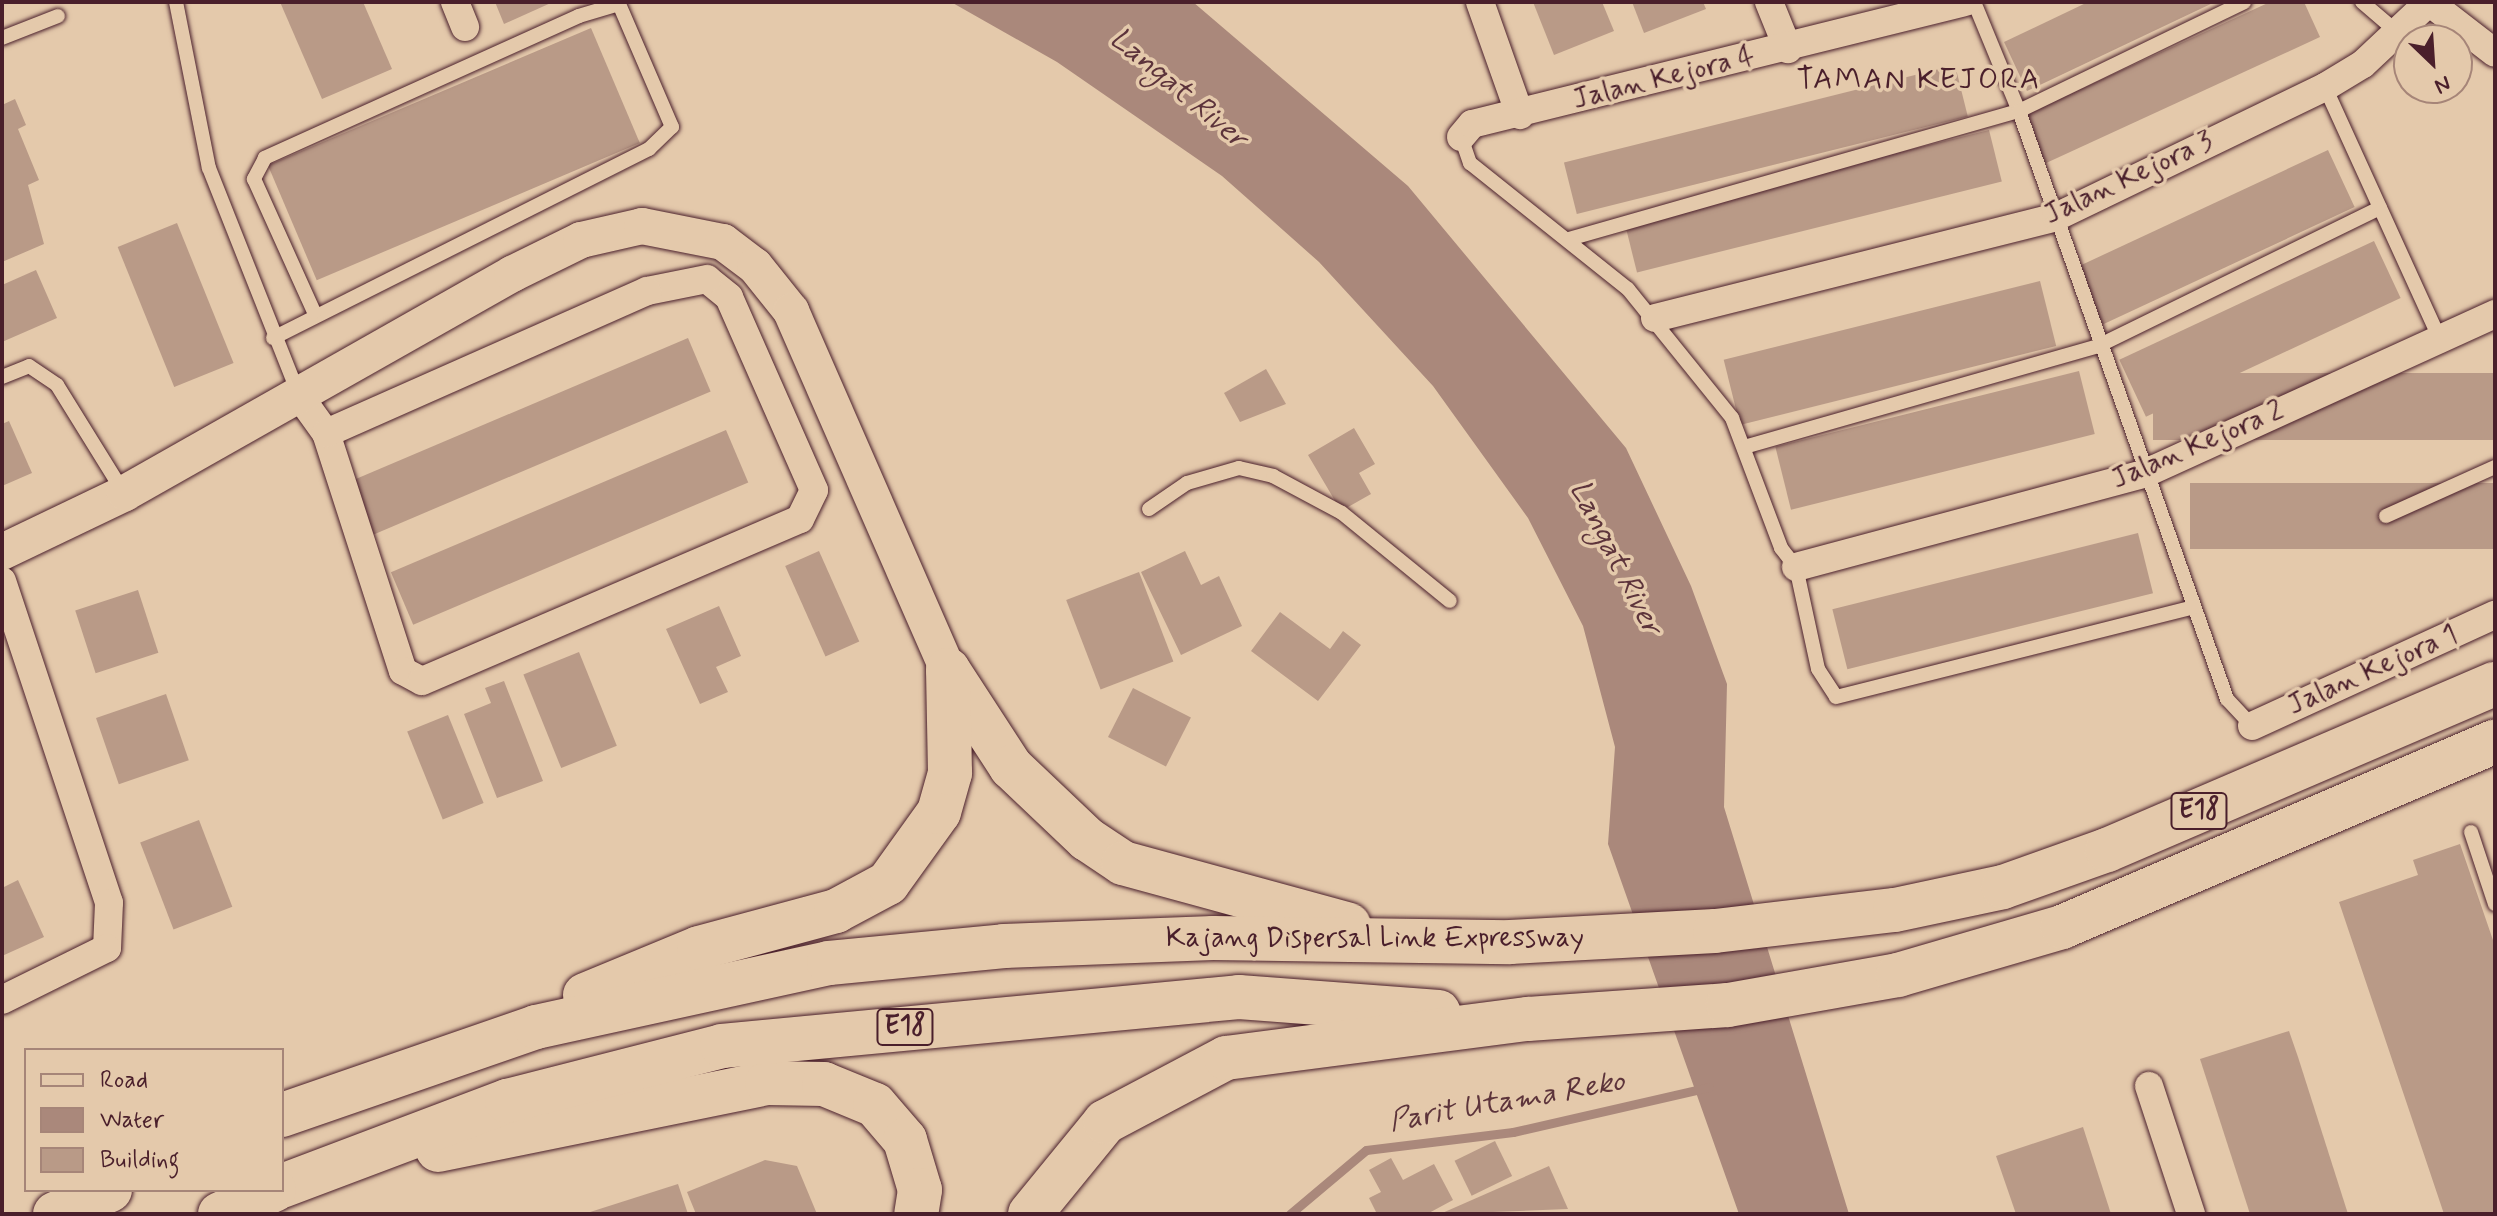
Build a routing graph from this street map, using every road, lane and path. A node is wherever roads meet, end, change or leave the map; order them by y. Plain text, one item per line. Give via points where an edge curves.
1 (176, 2) edge
2 (1480, 2) edge
3 (1769, 2) edge
4 (1965, 2) edge
5 (1974, 2) edge
6 (2244, 2) edge
7 (2362, 2) edge
8 (2429, 2) edge
9 (1897, 11) edge
10 (58, 16) dead end
11 (2406, 24) edge
12 (2393, 29) edge
13 (2393, 36) edge
14 (2, 38) edge
15 (1788, 49) junction
16 (2495, 53) edge
17 (2325, 87) junction
18 (2019, 111) junction
19 (1520, 115) junction
20 (1461, 137) joint
21 (2380, 208) junction
22 (2056, 217) junction
23 (1569, 239) junction
24 (314, 312) junction
25 (2495, 314) edge
26 (1655, 318) junction
27 (273, 338) junction
28 (2440, 339) junction
29 (2098, 346) junction
30 (2, 377) edge
31 (300, 397) junction
32 (326, 433) junction
33 (1744, 447) junction
34 (2495, 467) edge
35 (2146, 473) junction
36 (125, 493) junction
37 (1149, 509) dead end
38 (2386, 516) dead end
39 (2, 552) edge
40 (1796, 567) junction
41 (2, 581) edge
42 (1450, 601) dead end
43 (2194, 607) junction
44 (2495, 615) edge
45 (948, 670) junction
46 (2495, 684) edge
47 (2252, 726) joint
48 (2495, 741) edge
49 (2471, 832) dead end
50 (2495, 904) edge
51 (1417, 944) junction
52 (2, 1000) edge
53 (1528, 1019) junction
54 (536, 1027) junction
55 (2149, 1086) dead end
56 (284, 1114) edge
57 (286, 1185) edge
58 (105, 1192) edge
59 (270, 1192) edge
60 (55, 1214) edge
61 (220, 1214) edge
62 (916, 1214) edge
63 (1030, 1214) edge
64 (2191, 1214) edge

1 - 27 lane via 209,168
2 - 19 street
3 - 15 street
4 - 9 street, Jalan Kejora 4
5 - 18 lane
6 - 18 lane
7 - 12 lane
8 - 11 street, Jalan Kejora 3
8 - 16 street
9 - 15 street, Jalan Kejora 4
10 - 14 lane
13 - 17 street, Jalan Kejora 3 via 2363,64
15 - 19 street, Jalan Kejora 4
17 - 21 lane
17 - 22 street, Jalan Kejora 3
18 - 22 lane
18 - 23 lane
19 - 20 street, Jalan Kejora 4 via 1472,124
20 - 23 lane via 1470,163
21 - 28 lane
21 - 29 lane
22 - 26 street, Jalan Kejora 3
22 - 29 lane
23 - 26 lane
24 - 24 lane via 649,149 672,127 619,4 579,16 265,158 254,179
24 - 27 lane
25 - 28 street, Jalan Kejora 2
26 - 33 lane via 1732,418
27 - 31 lane
28 - 35 street, Jalan Kejora 2
29 - 33 lane
29 - 35 lane
30 - 36 lane via 29,366 57,385
31 - 32 street
31 - 36 street
31 - 45 street via 581,240 642,226 723,242 755,266 791,311
32 - 32 street via 647,291 707,279 729,297 814,490 800,519 422,681 403,671
33 - 40 lane via 1781,548
34 - 38 lane
35 - 40 street, Jalan Kejora 2
35 - 43 lane
36 - 39 street
37 - 42 lane via 1187,483 1239,468 1273,476 1342,513
40 - 43 lane via 1818,669 1836,697
41 - 52 street via 109,903 107,948
43 - 47 lane via 2227,699
44 - 47 street, Jalan Kejora 1
45 - 51 highway via 1011,767 1087,839 1123,863
45 - 54 highway via 950,773 939,812 888,883 836,911 644,967
46 - 51 highway, Kajang Dispersal Link Expressway / E18 via 2107,850 2003,887 1895,910 1715,931
48 - 53 highway, Kajang Dispersal Link Expressway / E18 via 2062,927 1928,966 1728,1005
49 - 50 lane
51 - 54 highway, Kajang Dispersal Link Expressway / E18 via 1213,938 1004,946 829,963
53 - 57 highway, Kajang Dispersal Link Expressway / E18 via 1239,997 722,1046 507,1101
53 - 63 highway via 1226,1058 1105,1122
54 - 56 highway, Kajang Dispersal Link Expressway / E18
55 - 64 street
57 - 62 highway via 767,1083 824,1084 875,1105 905,1140 920,1190
58 - 60 highway
59 - 61 highway, Kajang Dispersal Link Expressway / E18

